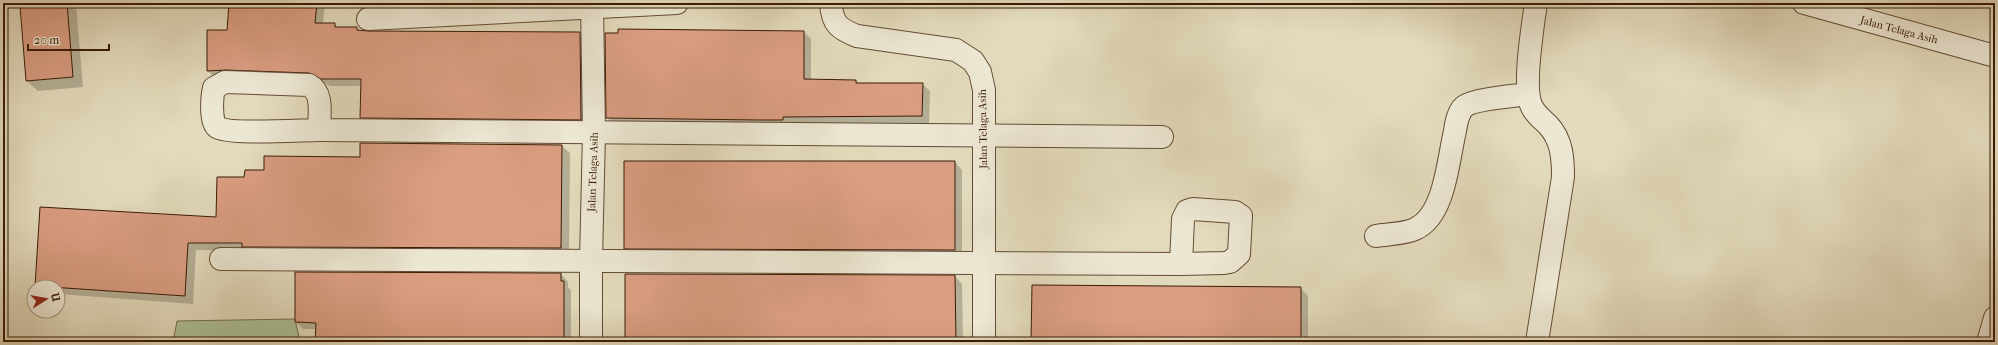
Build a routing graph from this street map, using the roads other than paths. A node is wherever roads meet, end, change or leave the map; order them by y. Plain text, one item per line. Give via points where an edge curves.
1 (677, 3) edge
2 (831, 3) edge
3 (1536, 3) edge
4 (1804, 3) edge
5 (592, 5) edge
6 (1863, 12) edge
7 (368, 20) dead end
8 (1995, 56) edge
9 (1528, 94) junction
10 (319, 130) junction
11 (594, 133) junction
12 (984, 137) junction
13 (1162, 137) dead end
14 (1376, 236) dead end
15 (221, 259) dead end
16 (591, 261) junction
17 (984, 263) junction
18 (1181, 264) dead end
19 (1995, 318) edge
20 (591, 342) edge
21 (984, 342) edge
22 (1537, 342) edge
23 (1988, 342) edge

1 - 5 street
2 - 12 street, Jalan Telaga Asih via 831,13 836,23 858,36 956,50 973,61 980,72 984,90
3 - 9 street
4 - 6 street, Jalan Telaga Asih
5 - 7 street
5 - 11 street, Jalan Telaga Asih
6 - 8 street, Jalan Telaga Asih
9 - 14 street via 1475,102 1465,106 1455,128 1436,210 1425,224 1414,230
9 - 22 street via 1532,107 1559,140 1563,155 1563,177
10 - 10 street via 319,97 317,91 309,85 225,82 214,88 213,123 217,128 237,131
10 - 11 street
11 - 12 street
11 - 16 street, Jalan Telaga Asih
12 - 13 street
12 - 17 street, Jalan Telaga Asih
15 - 16 street
16 - 17 street
16 - 20 street, Jalan Telaga Asih
17 - 18 street
17 - 21 street, Jalan Telaga Asih
19 - 23 street

